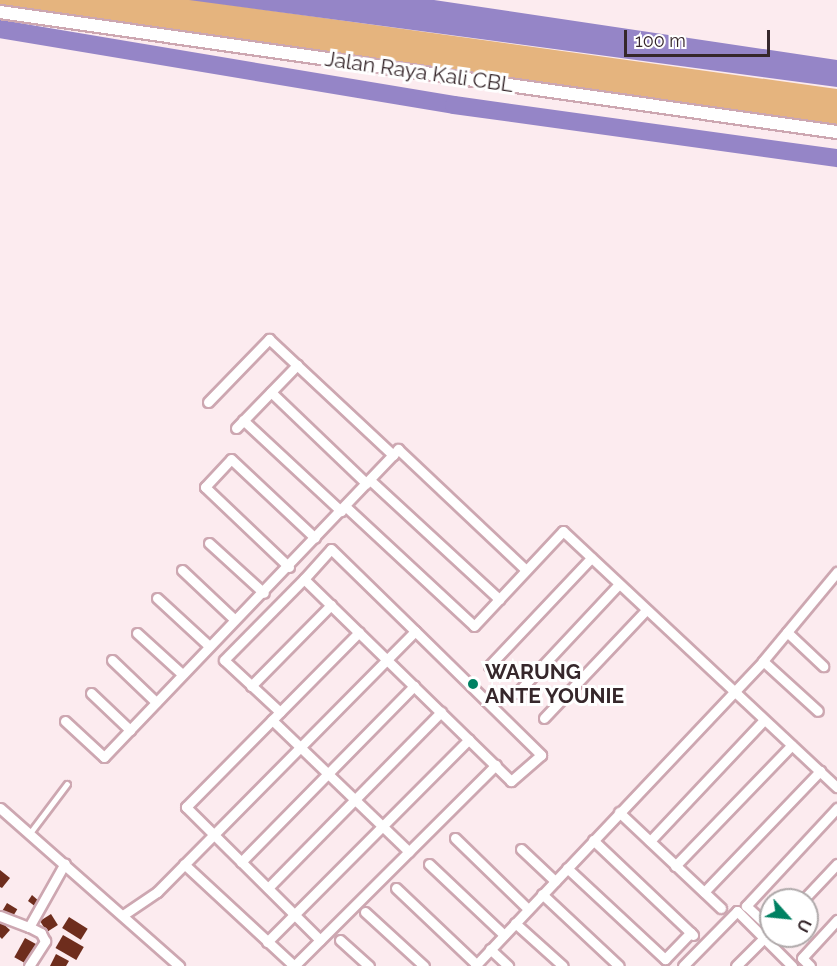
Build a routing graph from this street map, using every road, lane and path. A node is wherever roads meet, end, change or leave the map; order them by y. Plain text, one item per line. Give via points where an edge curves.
1 (0, 12) edge
2 (837, 132) edge
3 (297, 364) junction
4 (271, 392) junction
5 (208, 402) dead end
6 (393, 455) junction
7 (368, 482) junction
8 (343, 508) junction
9 (315, 538) junction
10 (209, 543) dead end
11 (591, 558) junction
12 (289, 567) junction
13 (182, 570) dead end
14 (526, 570) junction
15 (837, 572) edge
16 (304, 579) junction
17 (619, 584) junction
18 (264, 593) junction
19 (157, 598) dead end
20 (499, 599) junction
21 (331, 605) junction
22 (646, 610) junction
23 (234, 619) junction
24 (415, 631) junction
25 (359, 632) junction
26 (788, 632) junction
27 (137, 633) dead end
28 (209, 646) junction
29 (387, 659) junction
30 (112, 660) dead end
31 (763, 662) junction
32 (489, 666) dead end
33 (823, 666) dead end
34 (182, 674) junction
35 (251, 686) junction
36 (414, 686) junction
37 (733, 691) junction
38 (91, 693) dead end
39 (518, 693) dead end
40 (156, 702) junction
41 (818, 711) dead end
42 (280, 712) junction
43 (441, 712) junction
44 (544, 718) dead end
45 (272, 720) junction
46 (764, 720) junction
47 (65, 721) dead end
48 (130, 730) junction
49 (469, 739) junction
50 (792, 745) junction
51 (300, 747) junction
52 (496, 765) junction
53 (820, 771) junction
54 (327, 774) junction
55 (67, 784) dead end
56 (837, 787) edge
57 (354, 801) junction
58 (0, 808) edge
59 (837, 808) edge
60 (619, 812) junction
61 (381, 827) junction
62 (30, 834) junction
63 (213, 834) junction
64 (455, 838) dead end
65 (593, 840) junction
66 (650, 841) junction
67 (521, 849) dead end
68 (409, 852) junction
69 (241, 862) junction
70 (184, 864) junction
71 (429, 864) dead end
72 (837, 864) edge
73 (675, 866) junction
74 (567, 868) junction
75 (60, 871) junction
76 (555, 881) junction
77 (268, 888) junction
78 (396, 888) dead end
79 (763, 888) edge
80 (814, 888) edge
81 (704, 892) junction
82 (759, 892) edge
83 (542, 894) junction
84 (721, 908) dead end
85 (528, 909) junction
86 (366, 912) dead end
87 (123, 915) junction
88 (294, 915) junction
89 (0, 916) edge
90 (759, 917) edge
91 (837, 921) edge
92 (515, 923) junction
93 (29, 927) junction
94 (759, 933) edge
95 (504, 935) junction
96 (320, 940) junction
97 (340, 940) dead end
98 (267, 942) junction
99 (759, 943) edge
100 (774, 948) edge
101 (490, 950) junction
102 (475, 965) edge
103 (790, 965) edge
104 (30, 966) edge
105 (179, 966) edge
106 (294, 966) edge
107 (369, 966) edge
108 (424, 966) edge
109 (508, 966) edge
110 (563, 966) edge
111 (619, 966) edge
112 (683, 966) edge
113 (736, 966) edge
114 (810, 966) edge

1 - 2 main road, Jalan Raya Kali CBL
3 - 4 street
3 - 5 street via 269,339
3 - 6 street
4 - 7 street
4 - 8 street via 240,424
6 - 7 street
6 - 14 street via 398,449
7 - 8 street
7 - 20 street
8 - 9 street
8 - 20 street via 474,626
9 - 12 street
9 - 12 street via 231,459 205,487
10 - 18 street
11 - 14 street via 563,531
11 - 17 street
11 - 32 street
12 - 18 street
13 - 23 street
14 - 20 street
15 - 26 street
16 - 21 street
16 - 24 street via 331,549
16 - 35 street via 224,660
17 - 22 street
17 - 39 street
18 - 23 street via 254,597
19 - 28 street
21 - 25 street
21 - 35 street
22 - 37 street
22 - 44 street
23 - 28 street
24 - 29 street
24 - 52 street via 541,755 511,780
25 - 29 street
25 - 42 street
26 - 31 street
26 - 33 street
27 - 34 street
28 - 34 street
29 - 36 street
29 - 51 street
30 - 40 street
31 - 37 street
31 - 41 street
34 - 40 street
35 - 42 street
36 - 43 street
36 - 54 street
37 - 46 street
37 - 60 street
38 - 48 street
40 - 48 street
42 - 45 street
43 - 49 street
43 - 57 street
45 - 51 street
45 - 63 street via 186,807
46 - 50 street
46 - 66 street
47 - 48 street via 104,757
49 - 52 street
49 - 61 street
50 - 53 street
50 - 73 street
51 - 54 street
51 - 63 street
52 - 68 street
53 - 56 street
53 - 81 street
54 - 57 street
54 - 69 street
55 - 62 lane
57 - 61 street
57 - 77 street
58 - 62 street
59 - 79 street
60 - 65 street
60 - 66 street
61 - 68 street
61 - 88 street
62 - 75 street
63 - 69 street
63 - 70 street
64 - 85 street
65 - 74 street
65 - 74 street via 693,934 665,959
66 - 73 street
67 - 76 street
68 - 96 street
69 - 77 street
70 - 87 street via 157,892
70 - 98 street
71 - 95 street
72 - 80 street
73 - 81 street
74 - 76 street
75 - 87 street
75 - 93 street
76 - 83 street
77 - 88 street
78 - 102 street
81 - 84 street
82 - 90 street via 746,906
83 - 85 street
83 - 111 street
85 - 92 street
86 - 108 street
87 - 105 street
88 - 96 street
88 - 98 street
89 - 93 street
91 - 114 street via 802,958
92 - 95 street
92 - 110 street
93 - 104 street via 41,933 45,941
94 - 112 street via 737,911
95 - 101 street
96 - 106 street
97 - 107 street
98 - 106 street
99 - 113 street
100 - 103 street
101 - 102 street
101 - 109 street

